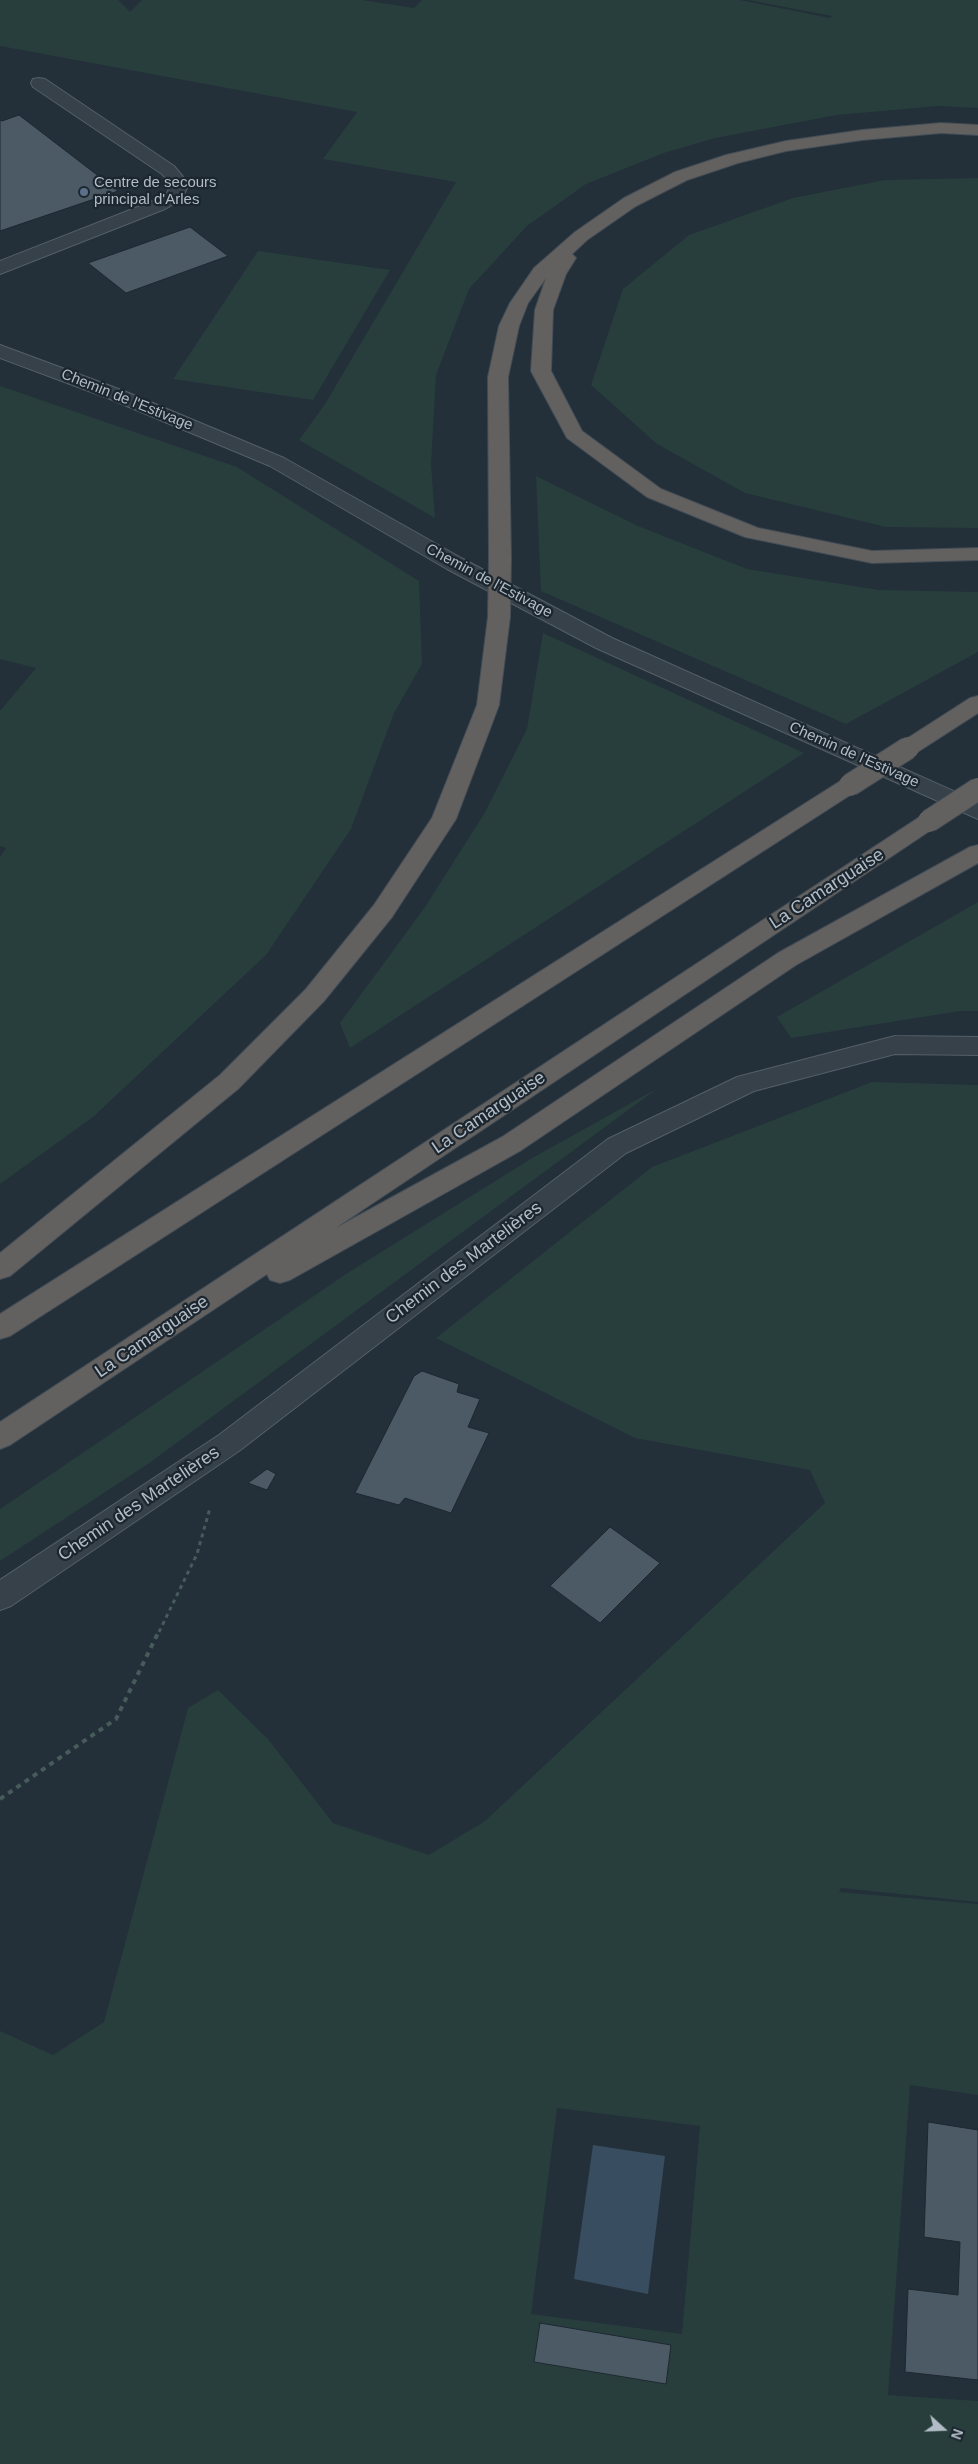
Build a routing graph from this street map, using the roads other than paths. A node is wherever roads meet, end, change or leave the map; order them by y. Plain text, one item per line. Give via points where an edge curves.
1 (39, 83) dead end
2 (978, 130) edge
3 (581, 236) junction
4 (0, 268) edge
5 (0, 352) edge
6 (978, 554) edge
7 (978, 703) edge
8 (978, 789) edge
9 (978, 811) edge
10 (978, 853) edge
11 (978, 1046) edge
12 (0, 1268) edge
13 (0, 1328) edge
14 (104, 1369) junction
15 (0, 1437) edge
16 (0, 1597) edge

1 - 4 street via 168,170 180,184 175,196 159,205
2 - 3 highway via 941,128 862,135 786,146 732,159 681,176 630,202
3 - 6 highway via 557,274 544,310 541,371 574,434 654,494 752,533 872,557
3 - 12 highway, bridge via 541,272 519,303 509,326 498,377 499,617 488,705 444,819 383,911 315,995 229,1082
5 - 9 street, Chemin de l'Estivage via 118,395 277,462 455,564 604,643
7 - 13 highway, bridge
8 - 14 highway, La Camarguaise, bridge
10 - 14 highway via 787,959 510,1144
11 - 16 street, Chemin des Martelières via 895,1045 746,1084 618,1146 229,1443
14 - 15 highway, La Camarguaise

